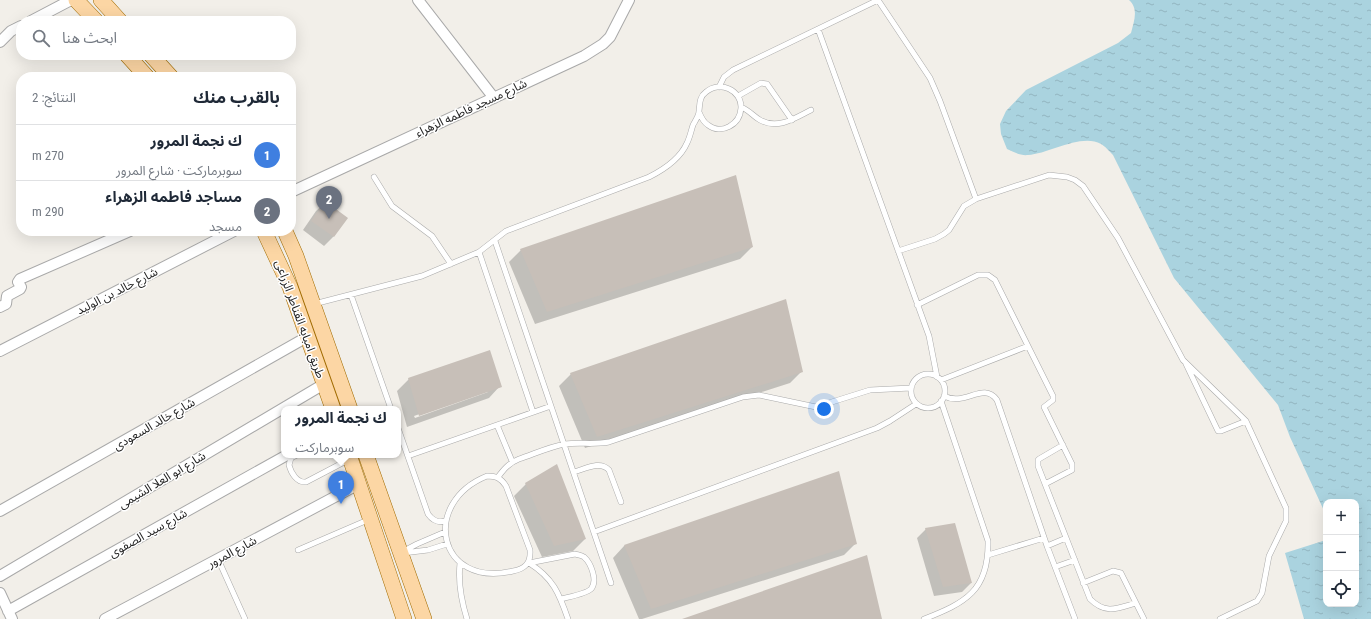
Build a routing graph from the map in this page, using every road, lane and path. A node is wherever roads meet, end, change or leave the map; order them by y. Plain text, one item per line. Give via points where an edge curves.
1 (72, 0) edge
2 (76, 0) edge
3 (102, 0) edge
4 (418, 0) edge
5 (629, 0) edge
6 (878, 0) edge
7 (41, 16) edge
8 (91, 16) edge
9 (116, 16) edge
10 (16, 28) edge
11 (818, 29) junction
12 (0, 42) edge
13 (132, 60) edge
14 (156, 60) edge
15 (142, 72) edge
16 (166, 72) edge
17 (719, 87) junction
18 (738, 96) junction
19 (494, 98) junction
20 (742, 107) junction
21 (811, 110) dead end
22 (699, 112) junction
23 (792, 120) junction
24 (374, 177) dead end
25 (296, 190) edge
26 (976, 198) junction
27 (119, 236) edge
28 (224, 236) edge
29 (266, 236) edge
30 (287, 236) edge
31 (495, 241) junction
32 (479, 252) junction
33 (898, 252) junction
34 (451, 264) junction
35 (351, 295) junction
36 (314, 305) junction
37 (918, 305) junction
38 (0, 307) edge
39 (308, 337) junction
40 (1028, 346) junction
41 (0, 351) edge
42 (1184, 360) junction
43 (939, 378) junction
44 (324, 384) junction
45 (911, 388) junction
46 (942, 398) junction
47 (916, 404) junction
48 (287, 406) edge
49 (332, 406) edge
50 (349, 406) edge
51 (390, 406) edge
52 (551, 406) junction
53 (281, 409) edge
54 (533, 412) junction
55 (1246, 421) junction
56 (497, 425) junction
57 (401, 436) edge
58 (565, 444) junction
59 (1063, 445) junction
60 (408, 456) junction
61 (282, 458) edge
62 (291, 458) edge
63 (348, 458) edge
64 (350, 458) edge
65 (367, 458) edge
66 (512, 462) junction
67 (574, 472) junction
68 (498, 478) junction
69 (359, 484) junction
70 (1045, 484) junction
71 (621, 502) dead end
72 (0, 511) edge
73 (371, 519) junction
74 (445, 521) junction
75 (445, 532) junction
76 (594, 532) junction
77 (1044, 538) junction
78 (1066, 538) junction
79 (447, 544) junction
80 (1047, 546) junction
81 (298, 550) dead end
82 (400, 553) junction
83 (988, 555) junction
84 (218, 559) junction
85 (384, 560) junction
86 (1074, 560) junction
87 (460, 563) junction
88 (529, 563) junction
89 (1055, 567) junction
90 (0, 576) edge
91 (611, 583) dead end
92 (1083, 583) junction
93 (0, 593) edge
94 (561, 599) junction
95 (1136, 603) junction
96 (10, 615) edge
97 (105, 619) edge
98 (245, 619) edge
99 (404, 619) edge
100 (424, 619) edge
101 (467, 619) edge
102 (568, 619) edge
103 (924, 619) edge
104 (1075, 619) edge
105 (1144, 619) edge
106 (1220, 619) edge

1 - 7 street
2 - 8 main road
3 - 9 main road
4 - 19 street
5 - 19 street, شارع مسجد فاطمه الزهراء via 610,37 603,44 584,56
6 - 11 lane
6 - 26 lane via 930,78
10 - 12 street
11 - 17 lane via 733,70 724,77
11 - 33 lane
13 - 15 main road
14 - 16 main road
17 - 18 lane via 726,87
17 - 22 lane via 712,88 701,98
18 - 20 lane
18 - 23 lane via 761,83 767,84
19 - 25 street, شارع مسجد فاطمه الزهراء
20 - 22 lane via 736,122 723,129 708,125
20 - 23 lane via 766,123 783,124
21 - 23 lane
22 - 31 lane via 680,154 672,164 661,171 506,232
24 - 34 lane via 392,206 432,236
26 - 33 lane via 964,206 950,230 935,239
26 - 42 lane via 1049,174 1067,176 1083,186 1122,245
27 - 38 street via 20,279 20,289 7,296 6,304
28 - 41 street, شارع خالد بن الوليد
29 - 39 main road, طريق امبابه القناطر الزراعى via 290,287
30 - 36 main road, طريق امبابه القناطر الزراعى
31 - 32 lane
31 - 52 lane
32 - 34 lane
32 - 54 lane
33 - 37 lane
34 - 35 lane via 414,278
35 - 36 lane
35 - 51 lane
36 - 50 main road, طريق امبابه القناطر الزراعى
37 - 40 lane via 978,275 988,275 995,280
37 - 43 lane via 929,336
39 - 44 main road, طريق امبابه القناطر الزراعى
39 - 72 street, شارع خالد السعودى
40 - 43 lane
40 - 59 lane via 1053,396 1053,400 1044,406
42 - 55 lane
42 - 55 lane via 1218,431
43 - 45 lane via 932,374 921,375 912,383
43 - 46 lane via 945,391
44 - 48 street, شارع ابو العلا الشيمى
44 - 49 main road, طريق امبابه القناطر الزراعى
45 - 47 lane
45 - 58 lane via 870,390 816,407 751,395 609,442
46 - 47 lane via 937,405 926,408
46 - 77 lane via 960,400 986,392 997,400
46 - 83 lane via 988,541
47 - 76 lane via 877,428
52 - 54 lane
52 - 58 lane
53 - 90 street, شارع ابو العلا الشيمى
54 - 56 lane
55 - 106 lane via 1286,508 1287,517 1270,551 1259,599
56 - 60 lane
56 - 66 lane
57 - 60 lane
58 - 66 lane
58 - 67 lane
59 - 70 lane via 1038,460
59 - 70 lane via 1072,464 1072,470
60 - 74 lane via 428,514 435,522
61 - 96 street, شارع سيد الصفوى
62 - 63 lane via 289,465 297,480 303,483
64 - 69 main road
65 - 82 main road
66 - 68 lane
67 - 71 lane via 597,465 606,467
67 - 76 lane
68 - 74 lane via 487,476 463,490 449,510
68 - 88 lane via 506,486 530,550
69 - 73 main road
69 - 84 street, شارع المرور
70 - 78 lane
73 - 81 lane
73 - 85 main road
74 - 75 lane
75 - 79 lane
75 - 82 lane
76 - 91 lane
77 - 80 lane
77 - 83 lane
78 - 80 lane
78 - 86 lane
79 - 82 lane via 419,552
79 - 87 lane
80 - 89 lane
82 - 85 main road
82 - 100 main road
83 - 103 lane via 980,582 972,593 950,609
84 - 97 street, شارع المرور
84 - 98 lane
85 - 99 main road
86 - 89 lane
86 - 92 lane
87 - 88 lane via 479,573 492,574 524,568
87 - 101 lane via 459,579
88 - 94 lane via 548,578
88 - 94 lane via 575,554 588,561 594,584 587,591
89 - 104 lane
92 - 95 lane via 1090,599 1102,608 1117,609
92 - 95 lane via 1108,572 1117,572 1124,577
93 - 96 street
94 - 102 lane
95 - 105 lane

